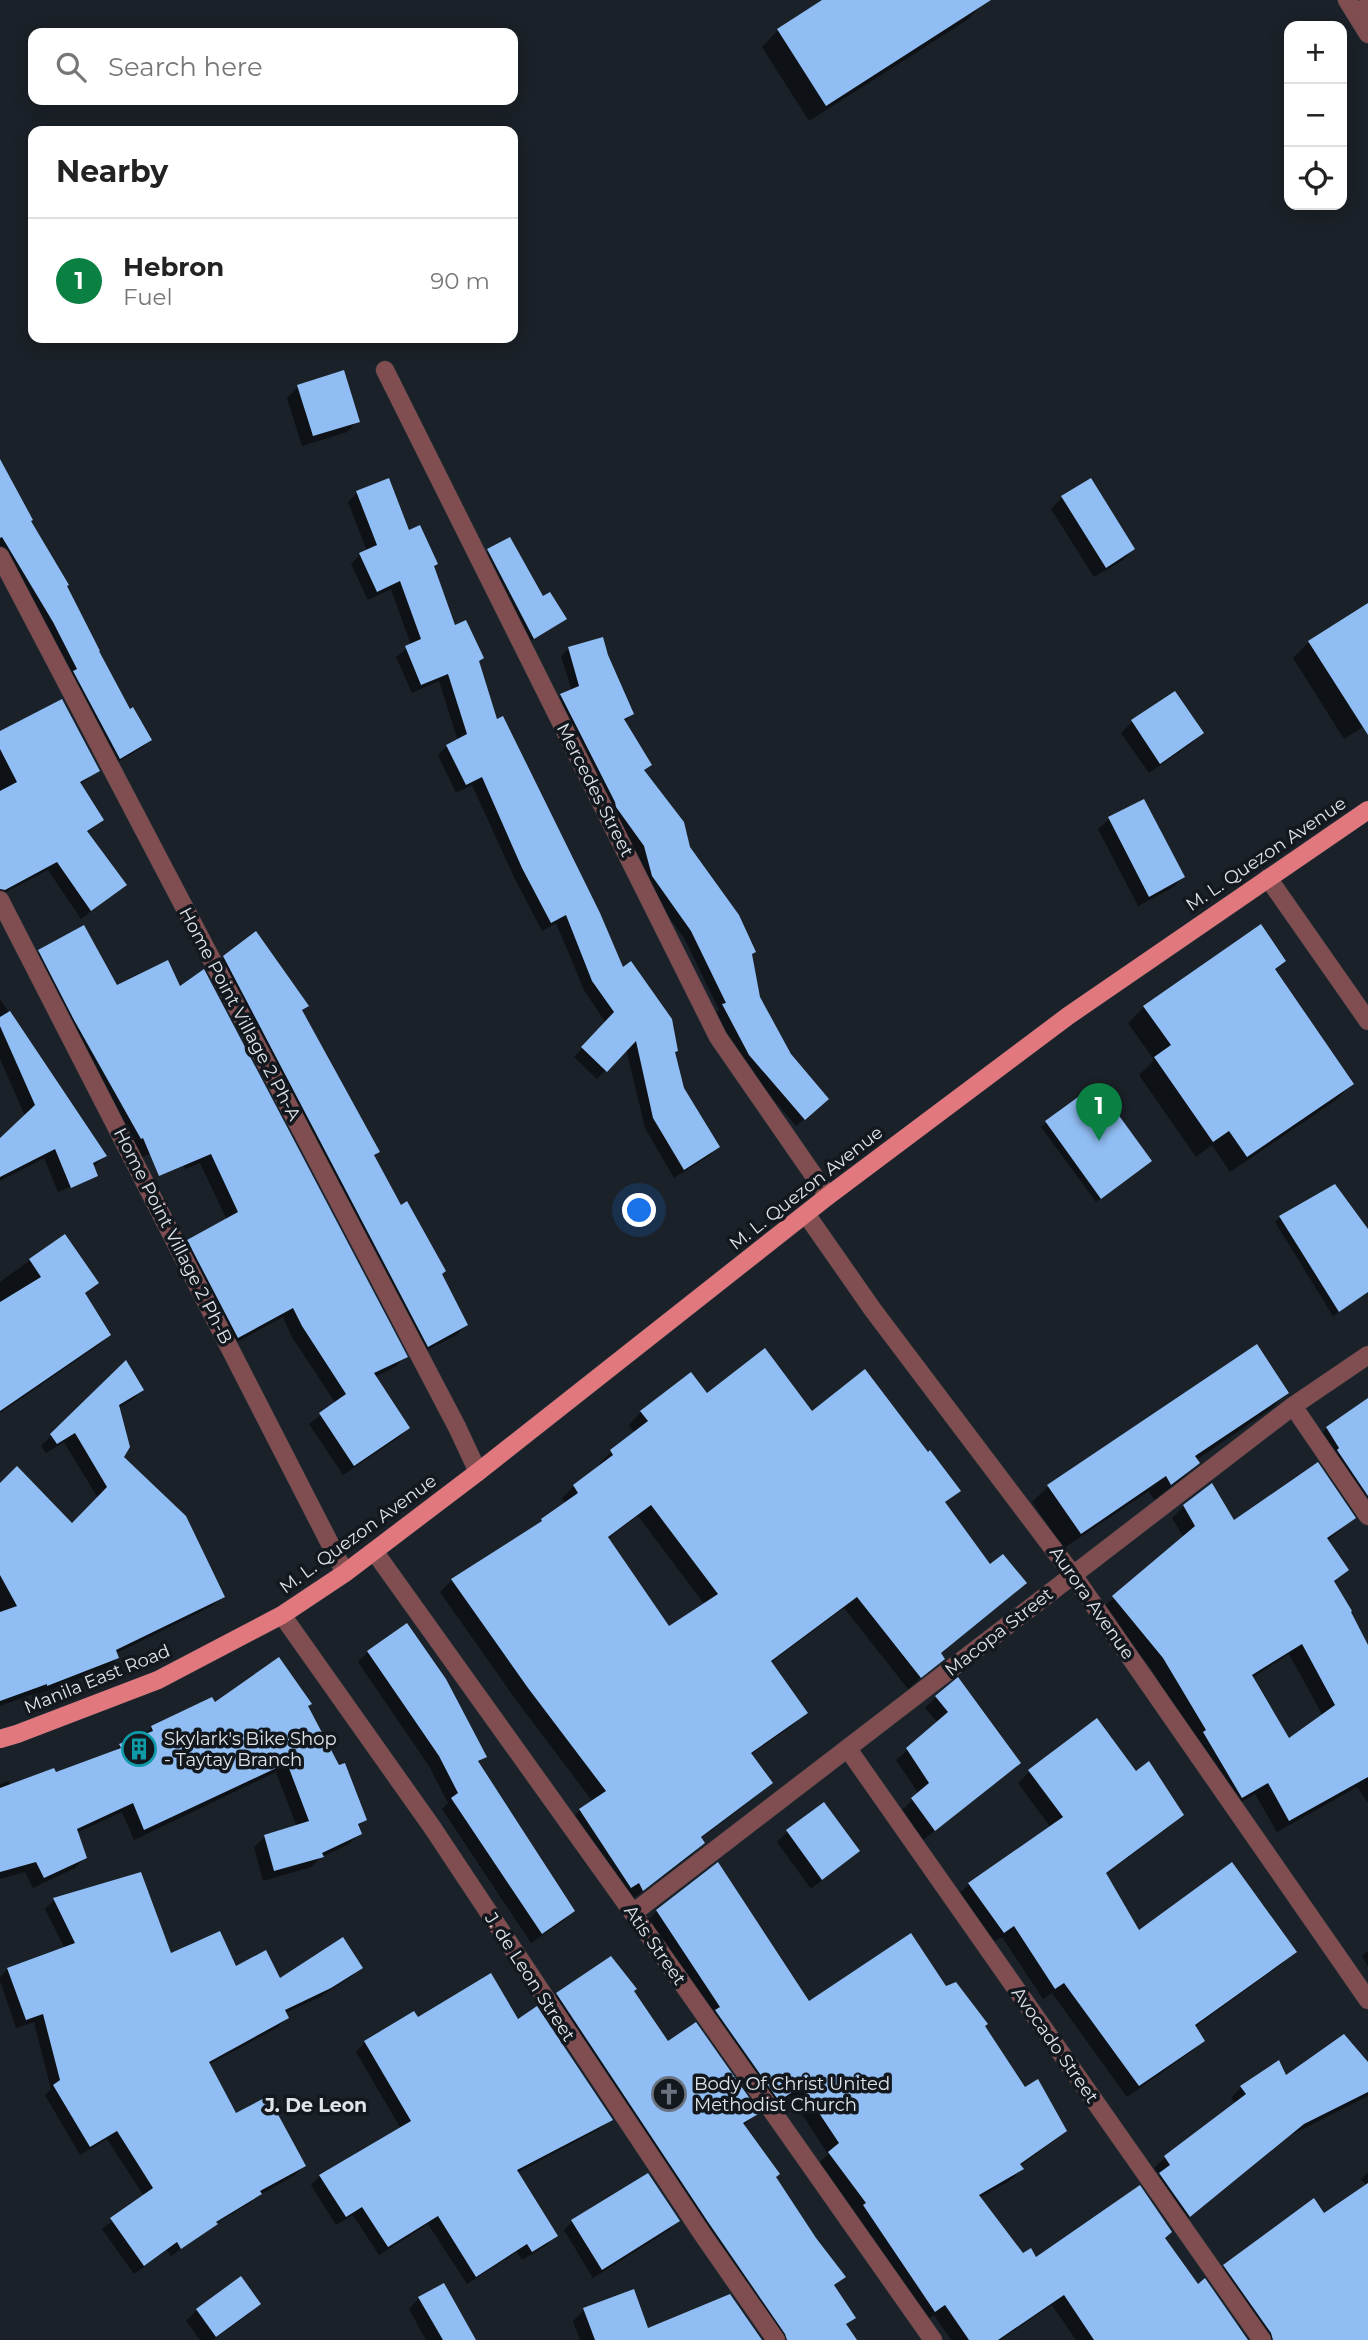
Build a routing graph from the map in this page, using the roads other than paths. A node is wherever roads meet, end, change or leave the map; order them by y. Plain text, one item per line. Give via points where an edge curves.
1 (1357, 6) edge
2 (1368, 34) edge
3 (384, 370) dead end
4 (0, 556) edge
5 (1368, 810) edge
6 (1268, 878) junction
7 (0, 900) edge
8 (1368, 1021) edge
9 (828, 1196) junction
10 (806, 1214) junction
11 (1368, 1355) edge
12 (1293, 1406) junction
13 (478, 1472) junction
14 (1368, 1516) edge
15 (374, 1551) junction
16 (345, 1573) junction
17 (1073, 1575) junction
18 (282, 1615) junction
19 (0, 1739) edge
20 (848, 1749) junction
21 (633, 1913) junction
22 (1368, 2000) edge
23 (776, 2340) edge
24 (933, 2340) edge
25 (1262, 2340) edge

1 - 2 street
3 - 9 street, Mercedes Street via 718,1037
4 - 13 street, Home Point Village 2 Ph-A
5 - 6 main road, M. L. Quezon Avenue
6 - 8 street
6 - 9 main road, M. L. Quezon Avenue via 1068,1016
7 - 16 street, Home Point Village 2 Ph-B
9 - 10 main road, M. L. Quezon Avenue
10 - 13 main road, M. L. Quezon Avenue
10 - 17 street, Aurora Avenue
11 - 12 street, Macopa Street
12 - 14 street
12 - 17 street, Macopa Street
13 - 15 main road, M. L. Quezon Avenue
15 - 16 main road, M. L. Quezon Avenue
15 - 21 street, Atis Street
16 - 18 main road, M. L. Quezon Avenue
17 - 20 street, Macopa Street
17 - 22 street, Aurora Avenue
18 - 19 main road, Manila East Road via 158,1680
18 - 23 street, J. de Leon Street via 432,1827
20 - 21 street, Macopa Street
20 - 25 street, Avocado Street
21 - 24 street, Atis Street

